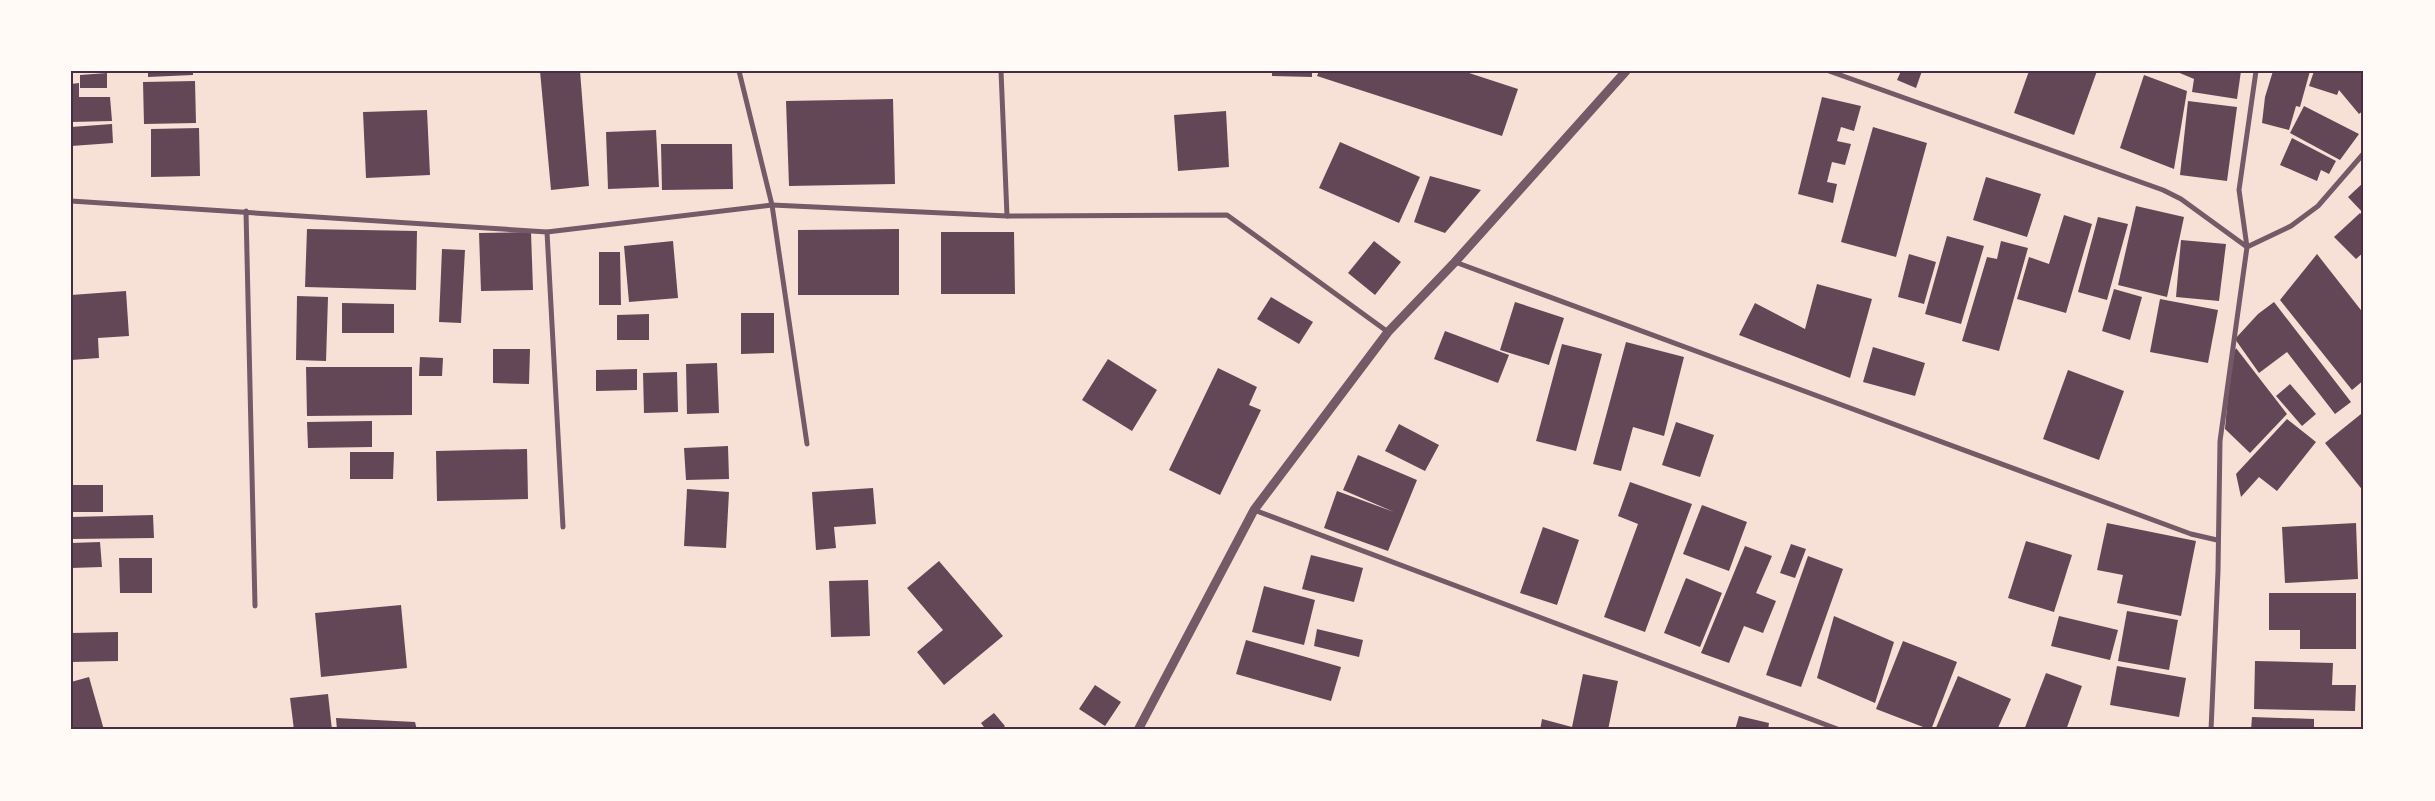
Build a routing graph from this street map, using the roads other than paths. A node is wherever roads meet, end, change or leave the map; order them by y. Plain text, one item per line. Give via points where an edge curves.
1 (739, 71) edge
2 (1001, 71) edge
3 (1626, 71) edge
4 (1829, 71) edge
5 (2256, 71) edge
6 (2364, 153) edge
7 (71, 201) edge
8 (772, 205) junction
9 (246, 211) junction
10 (1007, 216) junction
11 (547, 232) junction
12 (2247, 247) junction
13 (1454, 262) junction
14 (1388, 332) junction
15 (807, 444) dead end
16 (1254, 510) junction
17 (563, 527) dead end
18 (2217, 540) junction
19 (254, 606) dead end
20 (1138, 730) edge
21 (1840, 730) edge
22 (2212, 730) edge

1 - 8 street
2 - 10 street
3 - 13 street
4 - 12 street via 2163,190 2181,199
5 - 12 street via 2239,190
6 - 12 street via 2318,206 2291,226
7 - 9 street
8 - 10 street
8 - 11 street
8 - 15 street
9 - 11 street
9 - 19 street
10 - 14 street via 1227,215
11 - 17 street
12 - 18 street via 2220,441
13 - 14 street
13 - 18 street via 2191,534
14 - 16 street
16 - 20 street
16 - 21 street
18 - 22 street

